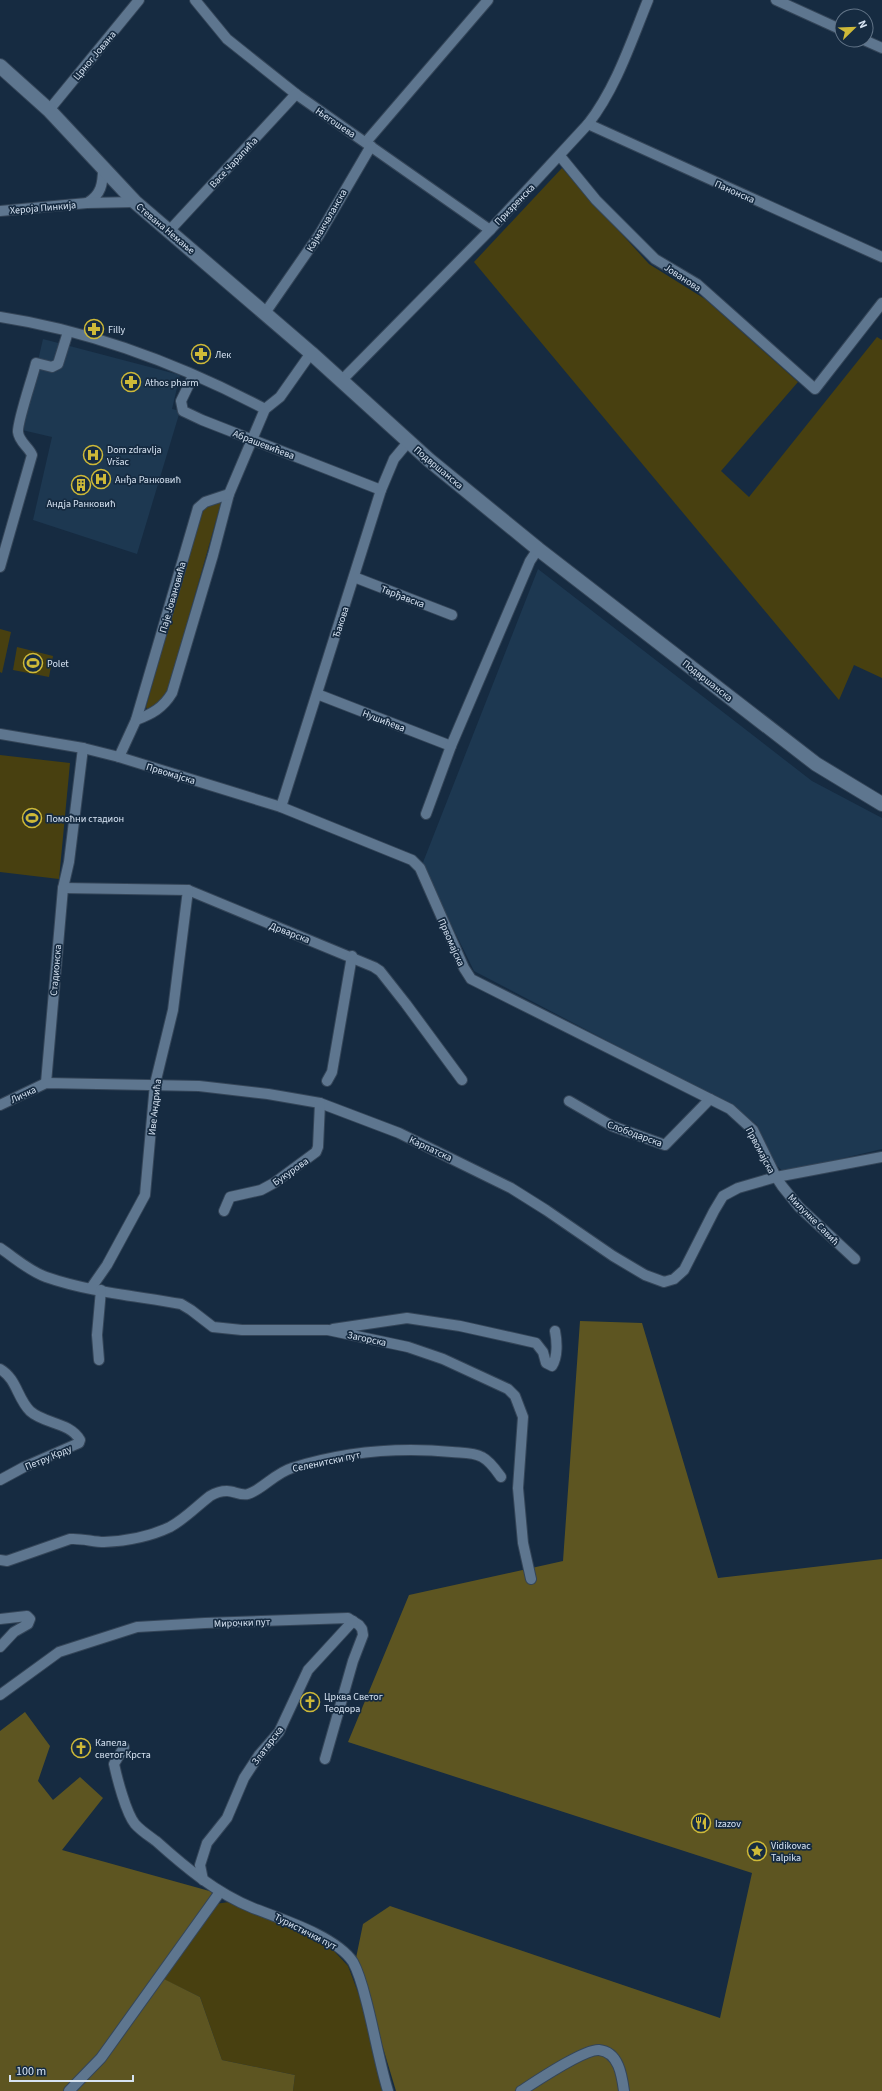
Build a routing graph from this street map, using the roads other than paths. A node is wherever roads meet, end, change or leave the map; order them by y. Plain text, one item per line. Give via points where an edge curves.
1 (139, 0) edge
2 (195, 0) edge
3 (648, 0) edge
4 (776, 0) edge
5 (486, 1) edge
6 (834, 26) edge
7 (0, 67) edge
8 (296, 94) junction
9 (49, 110) junction
10 (588, 124) junction
11 (369, 144) junction
12 (560, 156) junction
13 (103, 168) junction
14 (135, 202) junction
15 (87, 203) junction
16 (0, 211) edge
17 (170, 230) junction
18 (490, 230) junction
19 (882, 257) edge
20 (882, 303) edge
21 (265, 313) junction
22 (0, 318) edge
23 (68, 332) junction
24 (311, 353) junction
25 (193, 376) junction
26 (341, 381) junction
27 (265, 409) junction
28 (390, 425) junction
29 (252, 440) junction
30 (409, 441) junction
31 (394, 459) junction
32 (381, 490) junction
33 (229, 494) junction
34 (538, 549) junction
35 (0, 567) edge
36 (354, 577) junction
37 (452, 615) dead end
38 (317, 694) junction
39 (136, 720) junction
40 (0, 734) edge
41 (451, 746) junction
42 (83, 748) junction
43 (119, 758) junction
44 (882, 804) edge
45 (281, 807) junction
46 (426, 814) dead end
47 (63, 888) junction
48 (188, 890) junction
49 (352, 956) junction
50 (462, 1080) dead end
51 (327, 1081) dead end
52 (46, 1083) junction
53 (155, 1084) junction
54 (710, 1099) junction
55 (569, 1101) dead end
56 (320, 1103) junction
57 (0, 1105) edge
58 (882, 1156) edge
59 (776, 1177) junction
60 (224, 1211) dead end
61 (0, 1248) edge
62 (855, 1259) dead end
63 (96, 1289) junction
64 (328, 1330) junction
65 (555, 1330) dead end
66 (99, 1360) dead end
67 (0, 1369) edge
68 (501, 1477) dead end
69 (0, 1480) edge
70 (0, 1560) edge
71 (531, 1578) dead end
72 (4, 1618) edge
73 (353, 1621) junction
74 (0, 1647) edge
75 (0, 1695) edge
76 (124, 1748) dead end
77 (325, 1759) dead end
78 (204, 1880) junction
79 (220, 1892) junction
80 (69, 2091) edge
81 (388, 2091) edge
82 (520, 2091) edge
83 (624, 2091) edge

1 - 9 street, Црног Јована
2 - 8 street, Његошева via 227,39
3 - 10 street, Призренска via 613,82
4 - 6 street
5 - 11 street, Кајмакчаланска
7 - 9 street, Стевана Немање
8 - 11 street, Његошева
8 - 17 street, Васе Чарапића
9 - 13 street, Стевана Немање
10 - 12 street, Призренска
10 - 19 street, Панонска
11 - 18 street, Његошева
11 - 21 street, Кајмакчаланска via 317,239
12 - 18 street, Призренска
12 - 20 street, Јованова via 596,200 655,260 697,284 815,389
13 - 14 street, Стевана Немање
13 - 15 street, Хероја Пинкија via 100,190 97,196
14 - 15 street, Хероја Пинкија
14 - 17 street, Стевана Немање
15 - 16 street, Хероја Пинкија
17 - 21 street, Стевана Немање
18 - 26 street, Призренска
21 - 24 street, Стевана Немање
22 - 23 street
23 - 25 street via 138,353
23 - 35 street via 58,364 52,367 36,364 18,433 32,456
24 - 26 street, Стевана Немање
24 - 27 street via 280,397
25 - 27 street
25 - 29 street, Абрашевићева via 181,401 183,411
26 - 28 street, Подвршанска
27 - 29 street
28 - 30 street, Подвршанска
28 - 31 street via 397,438
29 - 32 street, Абрашевићева
29 - 33 street
30 - 31 street, Ђакова
30 - 34 street, Подвршанска
31 - 32 street, Ђакова
32 - 36 street, Ђакова
33 - 39 street via 172,693 168,701 156,711
33 - 39 street, Паје Јовановића via 205,502 198,508
34 - 41 street via 530,561
34 - 44 street, Подвршанска via 816,764
36 - 37 street, Тврђавска
36 - 38 street, Ђакова
38 - 41 street, Нушићева
38 - 45 street, Ђакова
39 - 43 street, Паје Јовановића
40 - 42 street, Првомајска
41 - 46 street
42 - 43 street, Првомајска
42 - 47 street, Стадионска via 69,862
43 - 45 street, Првомајска
45 - 54 street, Првомајска via 412,860 418,865 471,979
47 - 48 street, Дрварска
47 - 52 street, Стадионска
48 - 49 street, Дрварска via 207,896 259,921
48 - 53 street, Иве Андрића via 174,1010
49 - 50 street, Дрварска via 380,971
49 - 51 street via 332,1072
52 - 53 street
52 - 57 street, Личка
53 - 56 street, Карпатска via 228,1089
53 - 63 street, Иве Андрића via 146,1195
54 - 55 street, Слободарска via 665,1145 612,1126
54 - 59 street, Првомајска via 730,1109 748,1124
56 - 59 street, Карпатска via 399,1133 511,1188 653,1280 669,1281 679,1276 689,1262 723,1196 733,1190
56 - 60 street, Букурова via 316,1152 261,1190 230,1197
58 - 59 street, Првомајска
59 - 62 street, Милунке Савић via 800,1207
61 - 63 street, Загорска via 46,1277
63 - 64 street, Загорска via 181,1304 213,1327 242,1330
63 - 66 street, Иве Андрића
64 - 65 street via 406,1318 460,1326 536,1343 543,1352 546,1363 552,1366 555,1362
64 - 71 street, Загорска via 369,1337 427,1353 500,1384 515,1396 523,1417 518,1488 523,1543
67 - 69 street, Петру Крду via 14,1382 31,1411 68,1429 80,1440 79,1443
68 - 70 street, Селенитски пут via 488,1461 476,1455 428,1450 390,1450 356,1454 291,1468 272,1477 249,1494 228,1491 216,1493 170,1527 142,1538 94,1542 70,1539 7,1561
72 - 74 street via 29,1617 30,1621 9,1636
73 - 75 street, Мирочки пут via 328,1618 137,1628 59,1652
73 - 77 street via 362,1629 363,1635
73 - 78 street, Златарска via 308,1670 279,1732 244,1778 227,1818 207,1843 200,1865
76 - 78 street, Туристички пут via 114,1764 118,1785 134,1823
78 - 79 street, Туристички пут
79 - 80 street via 100,2058
79 - 81 street, Туристички пут via 253,1908 282,1917 316,1935 342,1950 353,1963 362,1986
82 - 83 street via 579,2057 599,2050 610,2054 618,2063

